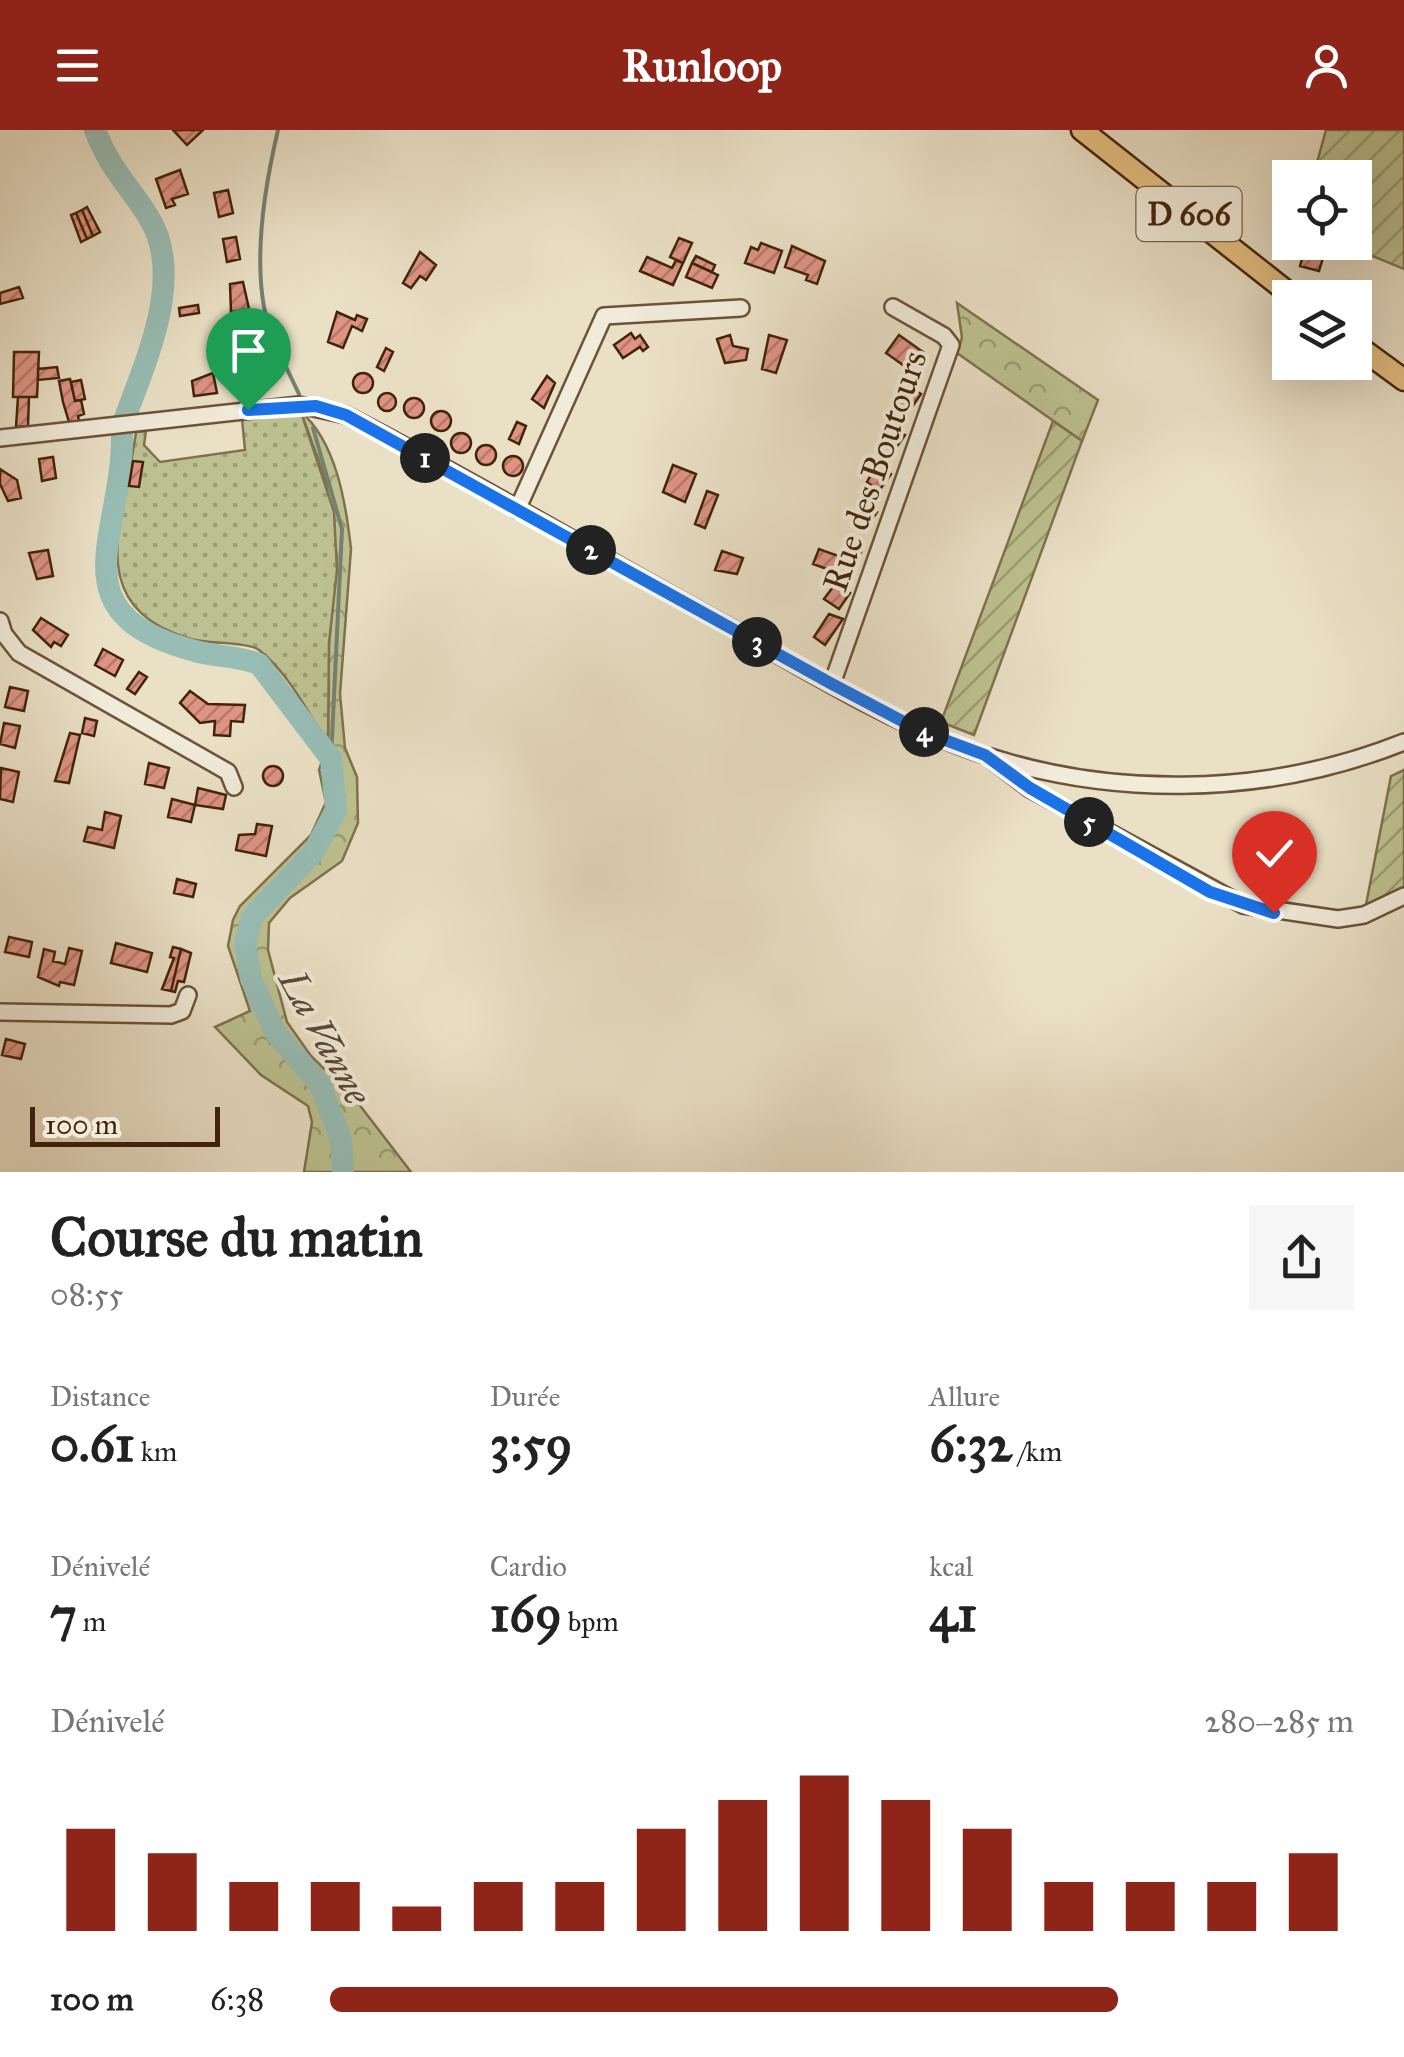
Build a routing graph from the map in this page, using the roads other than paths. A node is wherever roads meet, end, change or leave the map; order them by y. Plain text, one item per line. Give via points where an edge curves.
1 (1082, 130) edge
2 (1273, 280) edge
3 (893, 307) dead end
4 (742, 308) dead end
5 (1372, 356) edge
6 (1404, 380) edge
7 (0, 438) edge
8 (517, 510) junction
9 (1, 632) edge
10 (832, 684) junction
11 (1404, 742) edge
12 (981, 754) junction
13 (234, 787) dead end
14 (1404, 896) edge
15 (188, 994) dead end
16 (0, 1012) edge

1 - 2 main road, D 606
3 - 10 street, Rue des Boutours via 951,346
4 - 8 street via 604,316
5 - 6 main road
7 - 8 street via 316,406 385,434
8 - 10 street
9 - 13 street via 36,664 228,772
10 - 12 street
11 - 12 street via 1364,758 1244,784 1088,780
12 - 14 street via 1242,906 1338,919
15 - 16 street via 182,1012 171,1015

